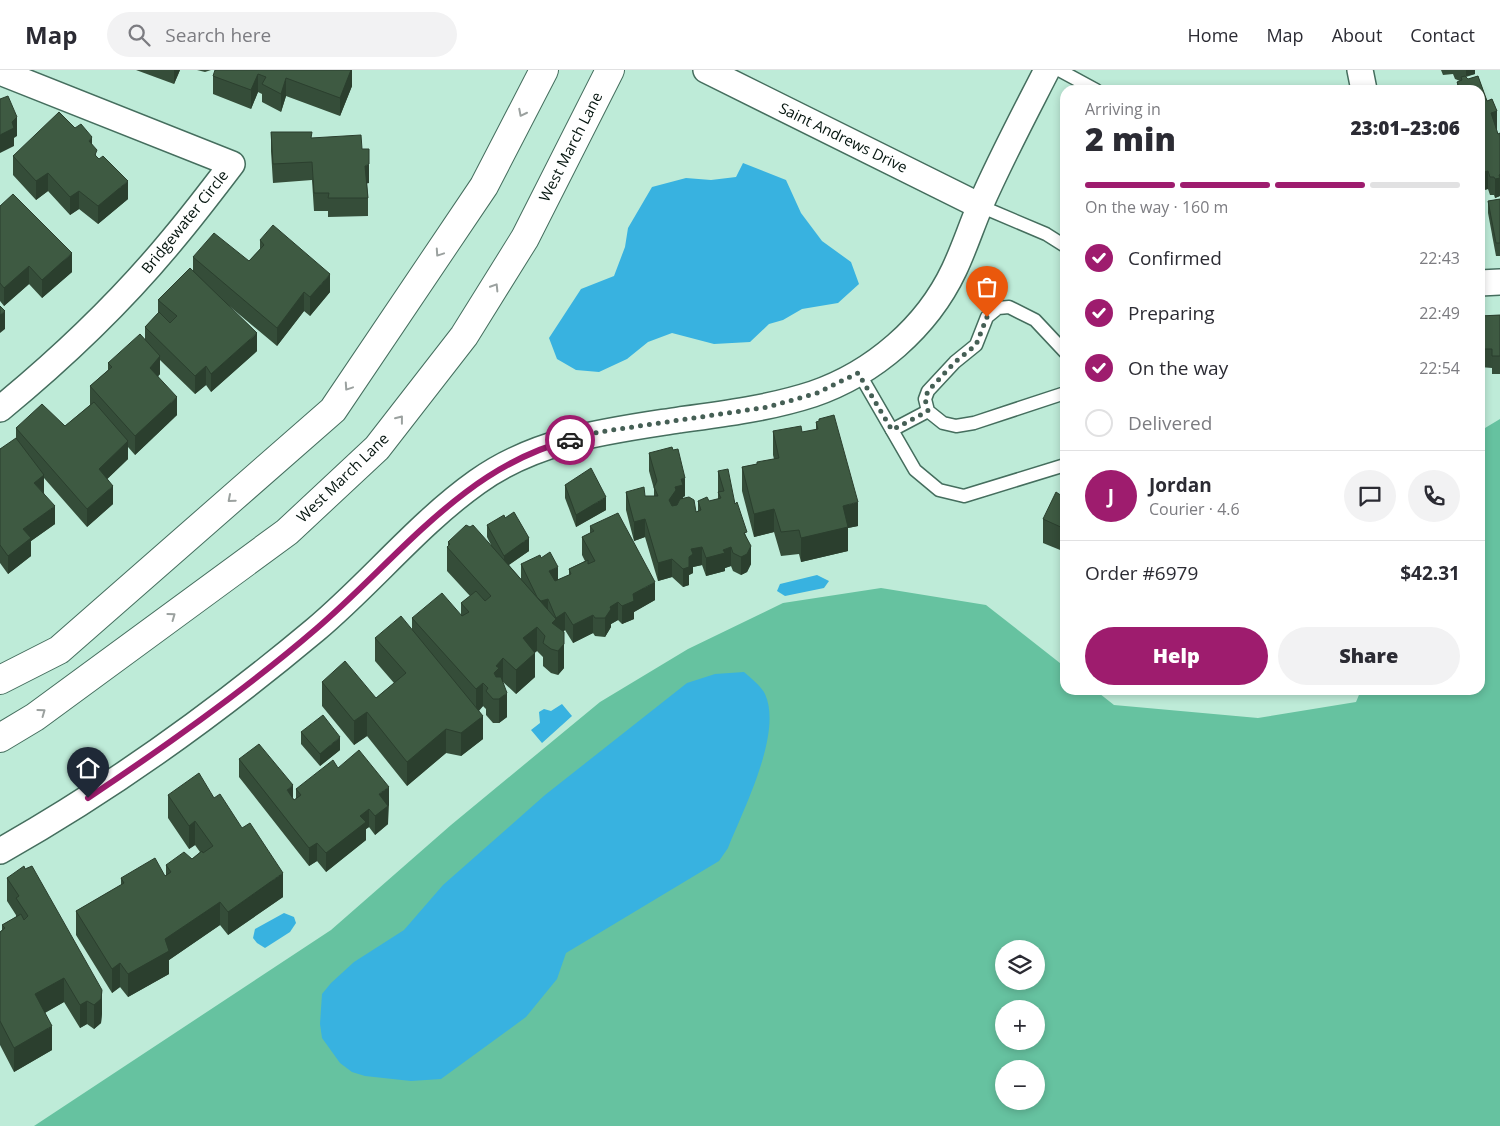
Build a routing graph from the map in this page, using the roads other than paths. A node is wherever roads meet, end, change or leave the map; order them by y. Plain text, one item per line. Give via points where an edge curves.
1 (544, 70) edge
2 (610, 70) edge
3 (706, 70) edge
4 (1047, 70) edge
5 (1059, 70) edge
6 (1360, 70) edge
7 (0, 72) edge
8 (1087, 85) edge
9 (1363, 85) edge
10 (980, 206) junction
11 (1060, 243) edge
12 (1485, 282) edge
13 (1500, 282) edge
14 (1060, 347) edge
15 (858, 373) junction
16 (1060, 395) edge
17 (0, 409) edge
18 (928, 411) junction
19 (892, 430) junction
20 (1060, 467) edge
21 (0, 680) edge
22 (0, 738) edge
23 (0, 851) edge

1 -> 21 main road via 484,186 333,410 59,650
22 -> 2 main road, West March Lane via 35,717 287,532 377,448 464,336 525,238
3 - 10 street, Saint Andrews Drive
4 - 10 street
5 - 8 lane
6 - 9 street
7 - 17 street, Bridgewater Circle via 232,164 173,240 120,298 56,361
10 - 11 lane
10 - 15 street via 955,269 940,296 894,348
12 - 13 street
14 - 18 lane via 1035,320 1009,307 998,308 987,317 976,345 928,391 925,399
15 - 19 lane
15 - 23 street via 817,393 768,407 599,432 551,444 516,459 478,481 444,509 316,630 211,712 73,808
16 - 18 lane via 956,426 943,422
18 - 19 lane
19 - 20 lane via 916,470 939,490 964,496

